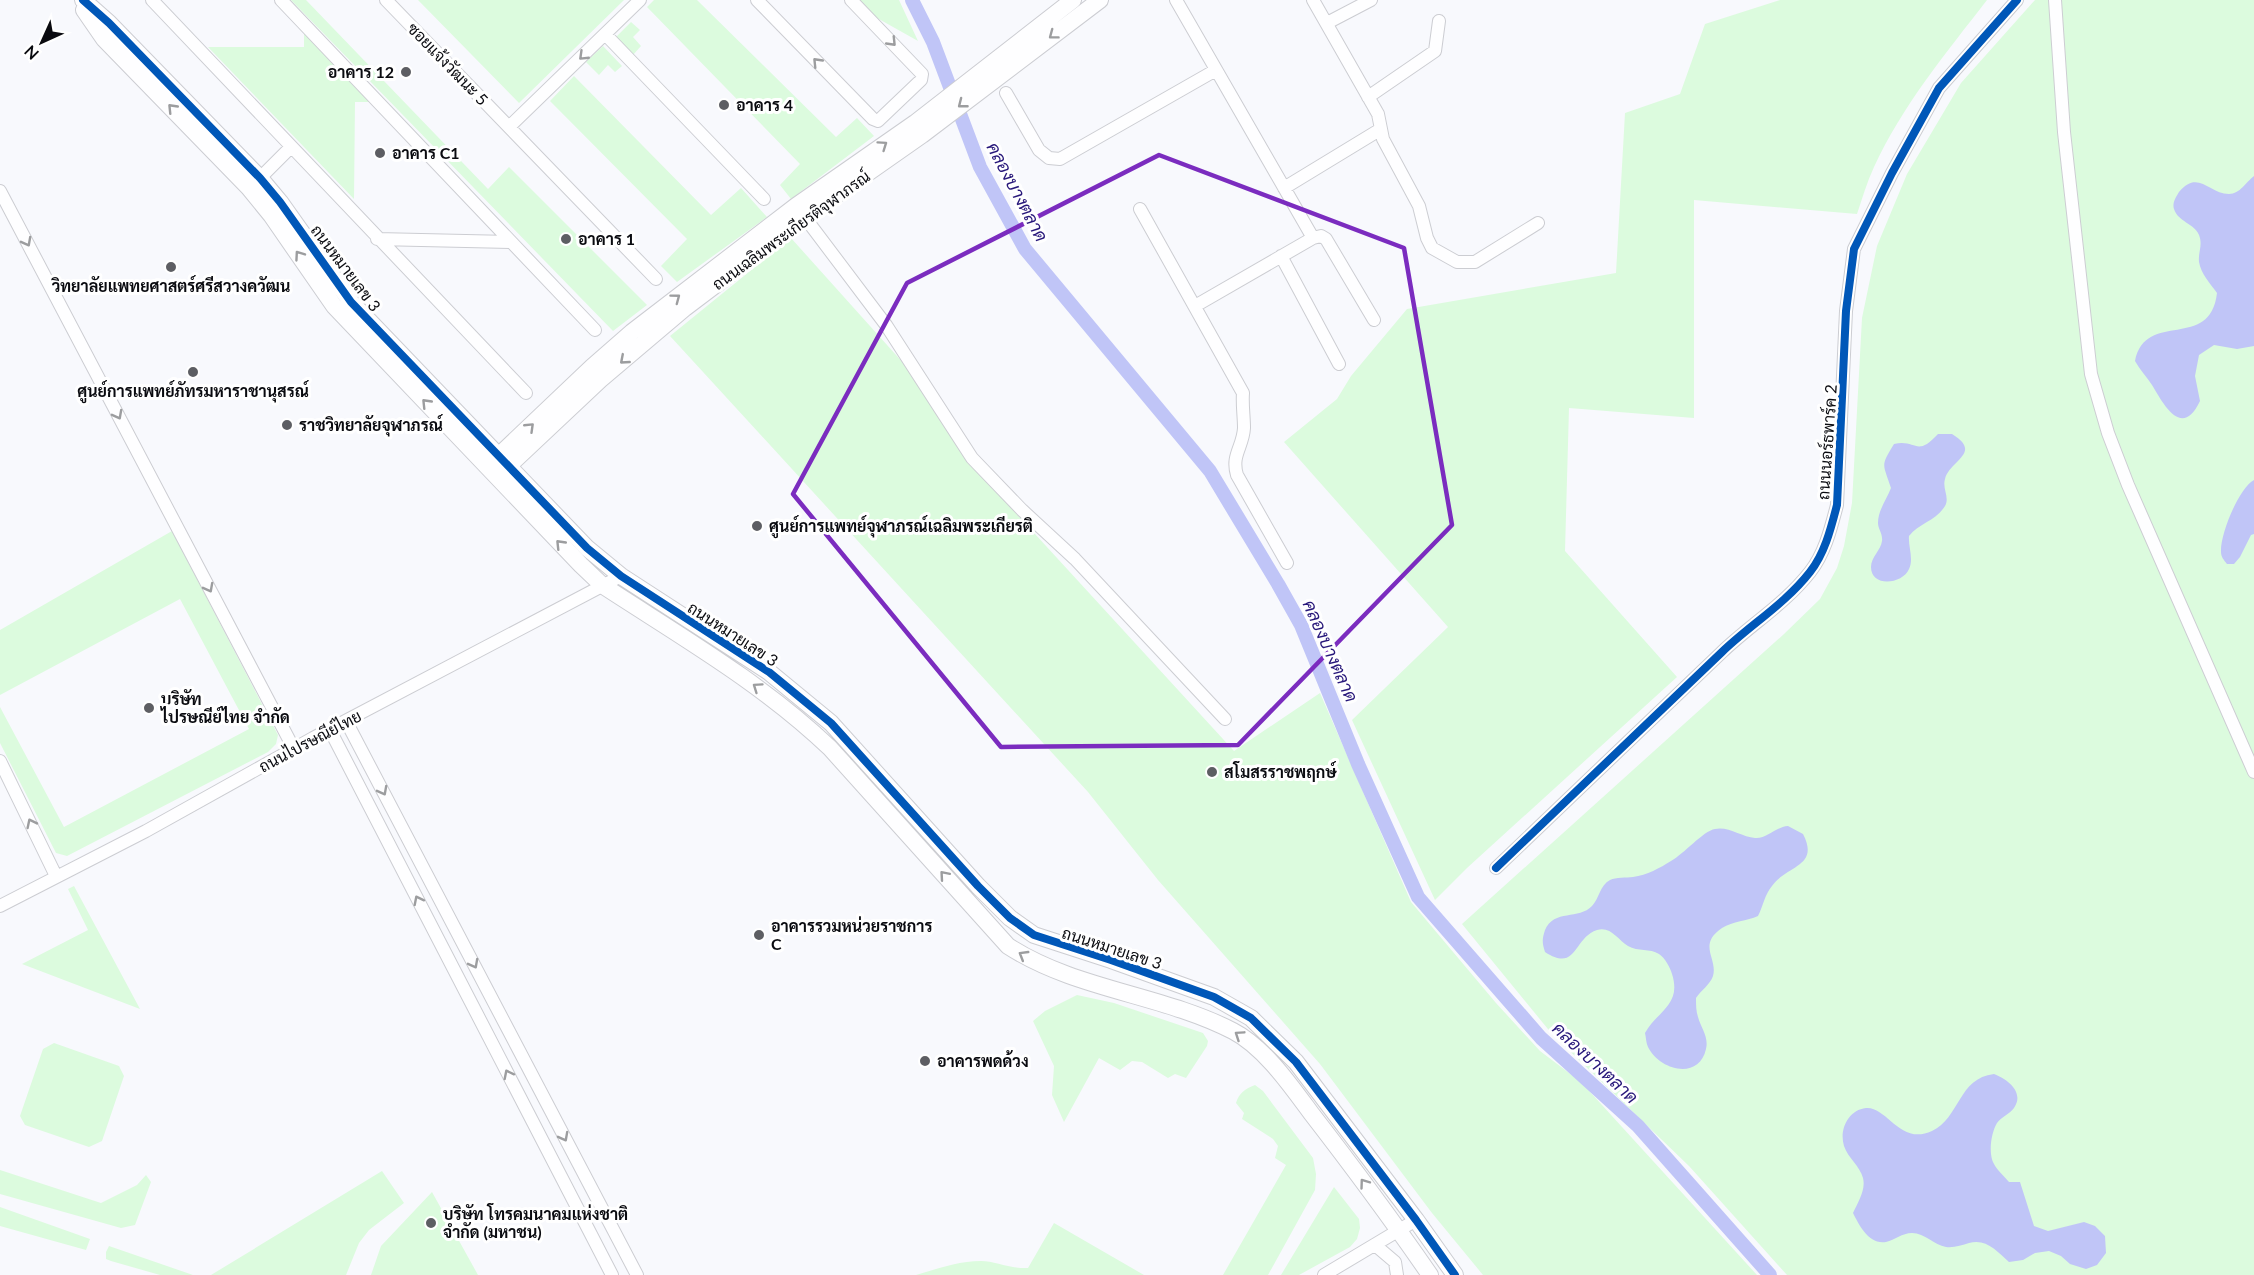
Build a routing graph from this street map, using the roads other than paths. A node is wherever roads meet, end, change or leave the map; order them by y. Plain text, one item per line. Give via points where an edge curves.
1 (76, 0) edge
2 (83, 0) edge
3 (280, 0) edge
4 (386, 0) edge
5 (640, 0) edge
6 (757, 0) edge
7 (851, 0) edge
8 (1073, 0) edge
9 (1100, 0) edge
10 (1176, 0) edge
11 (1313, 0) edge
12 (1371, 0) edge
13 (2017, 0) edge
14 (2055, 0) edge
15 (156, 3) edge
16 (1439, 21) dead end
17 (1327, 22) junction
18 (605, 34) junction
19 (998, 67) junction
20 (1216, 70) junction
21 (1006, 93) dead end
22 (1368, 97) junction
23 (510, 127) junction
24 (1381, 129) junction
25 (291, 147) junction
26 (260, 178) junction
27 (1284, 188) junction
28 (0, 191) edge
29 (764, 199) dead end
30 (1140, 209) dead end
31 (800, 212) junction
32 (1538, 223) dead end
33 (1313, 238) junction
34 (377, 239) junction
35 (512, 242) junction
36 (1281, 256) junction
37 (656, 279) dead end
38 (1195, 306) junction
39 (1374, 320) dead end
40 (595, 330) dead end
41 (1339, 364) dead end
42 (526, 393) dead end
43 (497, 467) junction
44 (1287, 562) dead end
45 (621, 576) junction
46 (602, 585) junction
47 (1225, 719) dead end
48 (346, 721) junction
49 (330, 730) junction
50 (294, 749) junction
51 (0, 761) edge
52 (367, 761) junction
53 (351, 771) junction
54 (2254, 772) edge
55 (1496, 867) dead end
56 (56, 876) junction
57 (0, 906) edge
58 (1416, 1220) junction
59 (1399, 1231) junction
60 (1375, 1245) junction
61 (1450, 1268) edge
62 (1326, 1273) edge
63 (1428, 1274) edge
64 (612, 1275) edge
65 (637, 1275) edge
66 (1397, 1275) edge

43 -> 1 street, ถนนหมายเลข 3 via 334,306 271,214 105,39
2 - 26 street, ถนนหมายเลข 3
3 - 35 street
4 - 23 street, ซอยแจ้งวัฒนะ 5
5 - 18 street
7 -> 6 street via 922,74 921,80 878,121
8 - 19 street, ถนนเฉลิมพระเกียรติจุฬาภรณ์
9 -> 19 street, ถนนเฉลิมพระเกียรติจุฬาภรณ์
10 - 20 street
11 - 17 street
12 - 17 street
13 - 55 street, ถนนนอร์ธพาร์ค 2 via 1939,88 1854,249 1846,311 1837,505 1820,556 1791,593 1727,648
14 - 54 street via 2064,132 2091,374 2128,485
15 - 25 street
16 - 22 street via 1435,51
17 - 22 street
18 -> 23 street
18 - 29 street
19 - 31 street, ถนนเฉลิมพระเกียรติจุฬาภรณ์
20 - 21 street via 1060,159 1049,158 1039,150
20 - 27 street
22 - 24 street
23 - 37 street, ซอยแจ้งวัฒนะ 5
24 - 27 street
24 - 32 street via 1419,206 1427,238 1432,248 1443,255 1457,262 1475,262
25 - 26 street
25 - 34 street
26 - 43 street, ถนนหมายเลข 3 via 351,302
27 - 33 street
28 -> 50 street
30 - 38 street
31 - 43 street, ถนนเฉลิมพระเกียรติจุฬาภรณ์ via 633,332 592,367
31 - 47 street via 886,325 972,458 1075,559
33 - 36 street
33 - 39 street via 1326,239
34 - 35 street
34 - 42 street
35 - 40 street
36 - 38 street
36 - 41 street
38 - 44 street via 1243,393 1244,427 1234,465 1237,475
43 - 45 street, ถนนหมายเลข 3
46 -> 43 street, ถนนหมายเลข 3
45 - 46 street, ถนนไปรษณีย์ไทย
45 - 58 street, ถนนหมายเลข 3 via 769,672 831,723 978,886 1010,918 1034,935 1214,997 1247,1015 1296,1062
46 - 48 street, ถนนไปรษณีย์ไทย
59 -> 46 street, ถนนหมายเลข 3 via 1293,1088 1254,1046 1236,1032 1201,1016 1072,977 1008,946 830,747 755,685
48 - 49 street, ถนนไปรษณีย์ไทย
48 - 52 street
49 - 50 street, ถนนไปรษณีย์ไทย
49 - 53 street
50 - 56 street, ถนนไปรษณีย์ไทย
56 -> 51 street
52 - 53 street via 357,761
52 -> 65 street
64 -> 53 street
56 - 57 street, ถนนไปรษณีย์ไทย
58 - 59 street
58 - 61 street, ถนนหมายเลข 3
59 - 60 street
59 - 63 street, ถนนหมายเลข 3
60 - 62 street
60 - 66 street via 1395,1262
61 - 63 street

